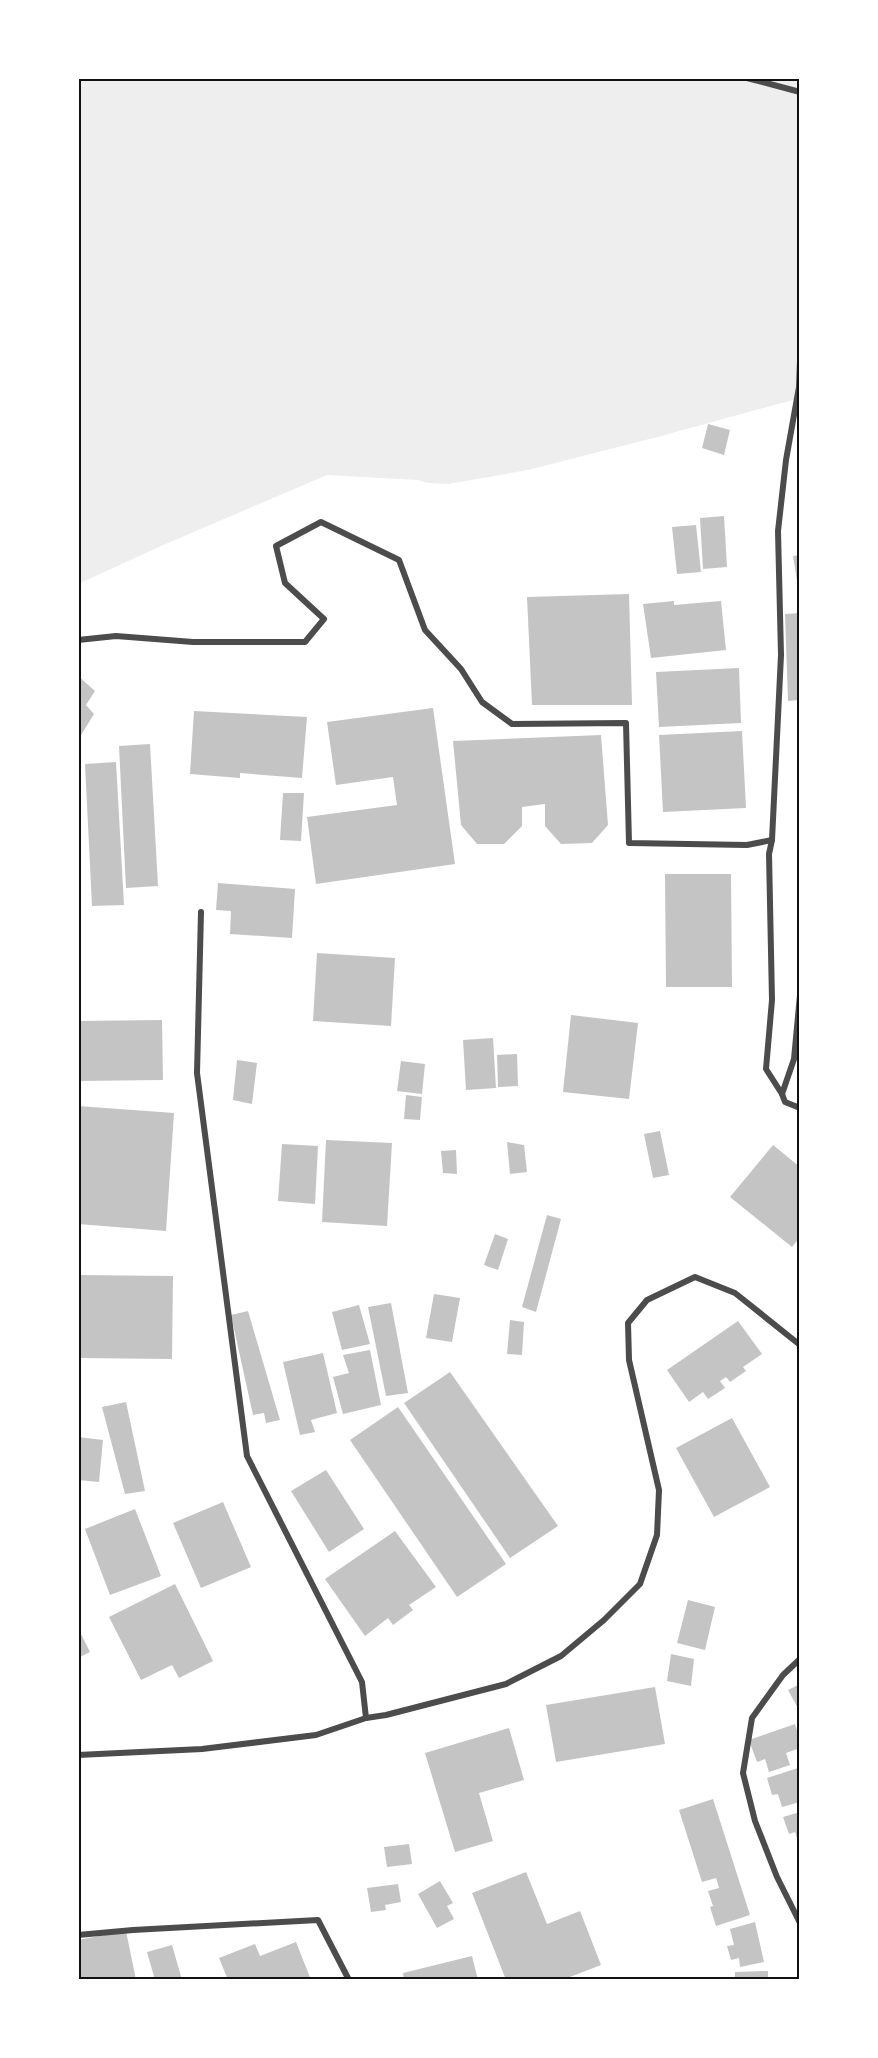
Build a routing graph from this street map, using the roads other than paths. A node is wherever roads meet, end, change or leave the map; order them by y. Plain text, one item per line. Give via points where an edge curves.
1 (747, 78) edge
2 (800, 92) edge
3 (800, 361) edge
4 (78, 640) edge
5 (772, 840) junction
6 (201, 912) dead end
7 (800, 995) edge
8 (782, 1094) junction
9 (800, 1107) edge
10 (800, 1345) edge
11 (800, 1659) edge
12 (366, 1718) junction
13 (78, 1755) edge
14 (800, 1923) edge
15 (78, 1935) edge
16 (348, 1980) edge

1 - 2 street
3 - 5 street via 778,531 780,656
4 - 5 street via 116,636 193,642 305,642 324,619 285,583 276,546 321,522 399,560 425,630 461,669 482,702 512,724 626,723 629,843 747,845
5 - 8 street via 772,1000 766,1069
6 - 12 street via 197,1073 247,1456 362,1682
7 - 8 street via 794,1059
8 - 9 street via 784,1102
10 - 12 street via 735,1293 695,1277 646,1300 628,1323 629,1360 659,1490 657,1534 640,1584 561,1656 506,1684
11 - 14 street via 783,1675 752,1718 742,1773 755,1821
12 - 13 street via 316,1735 201,1749
15 - 16 street via 318,1920

